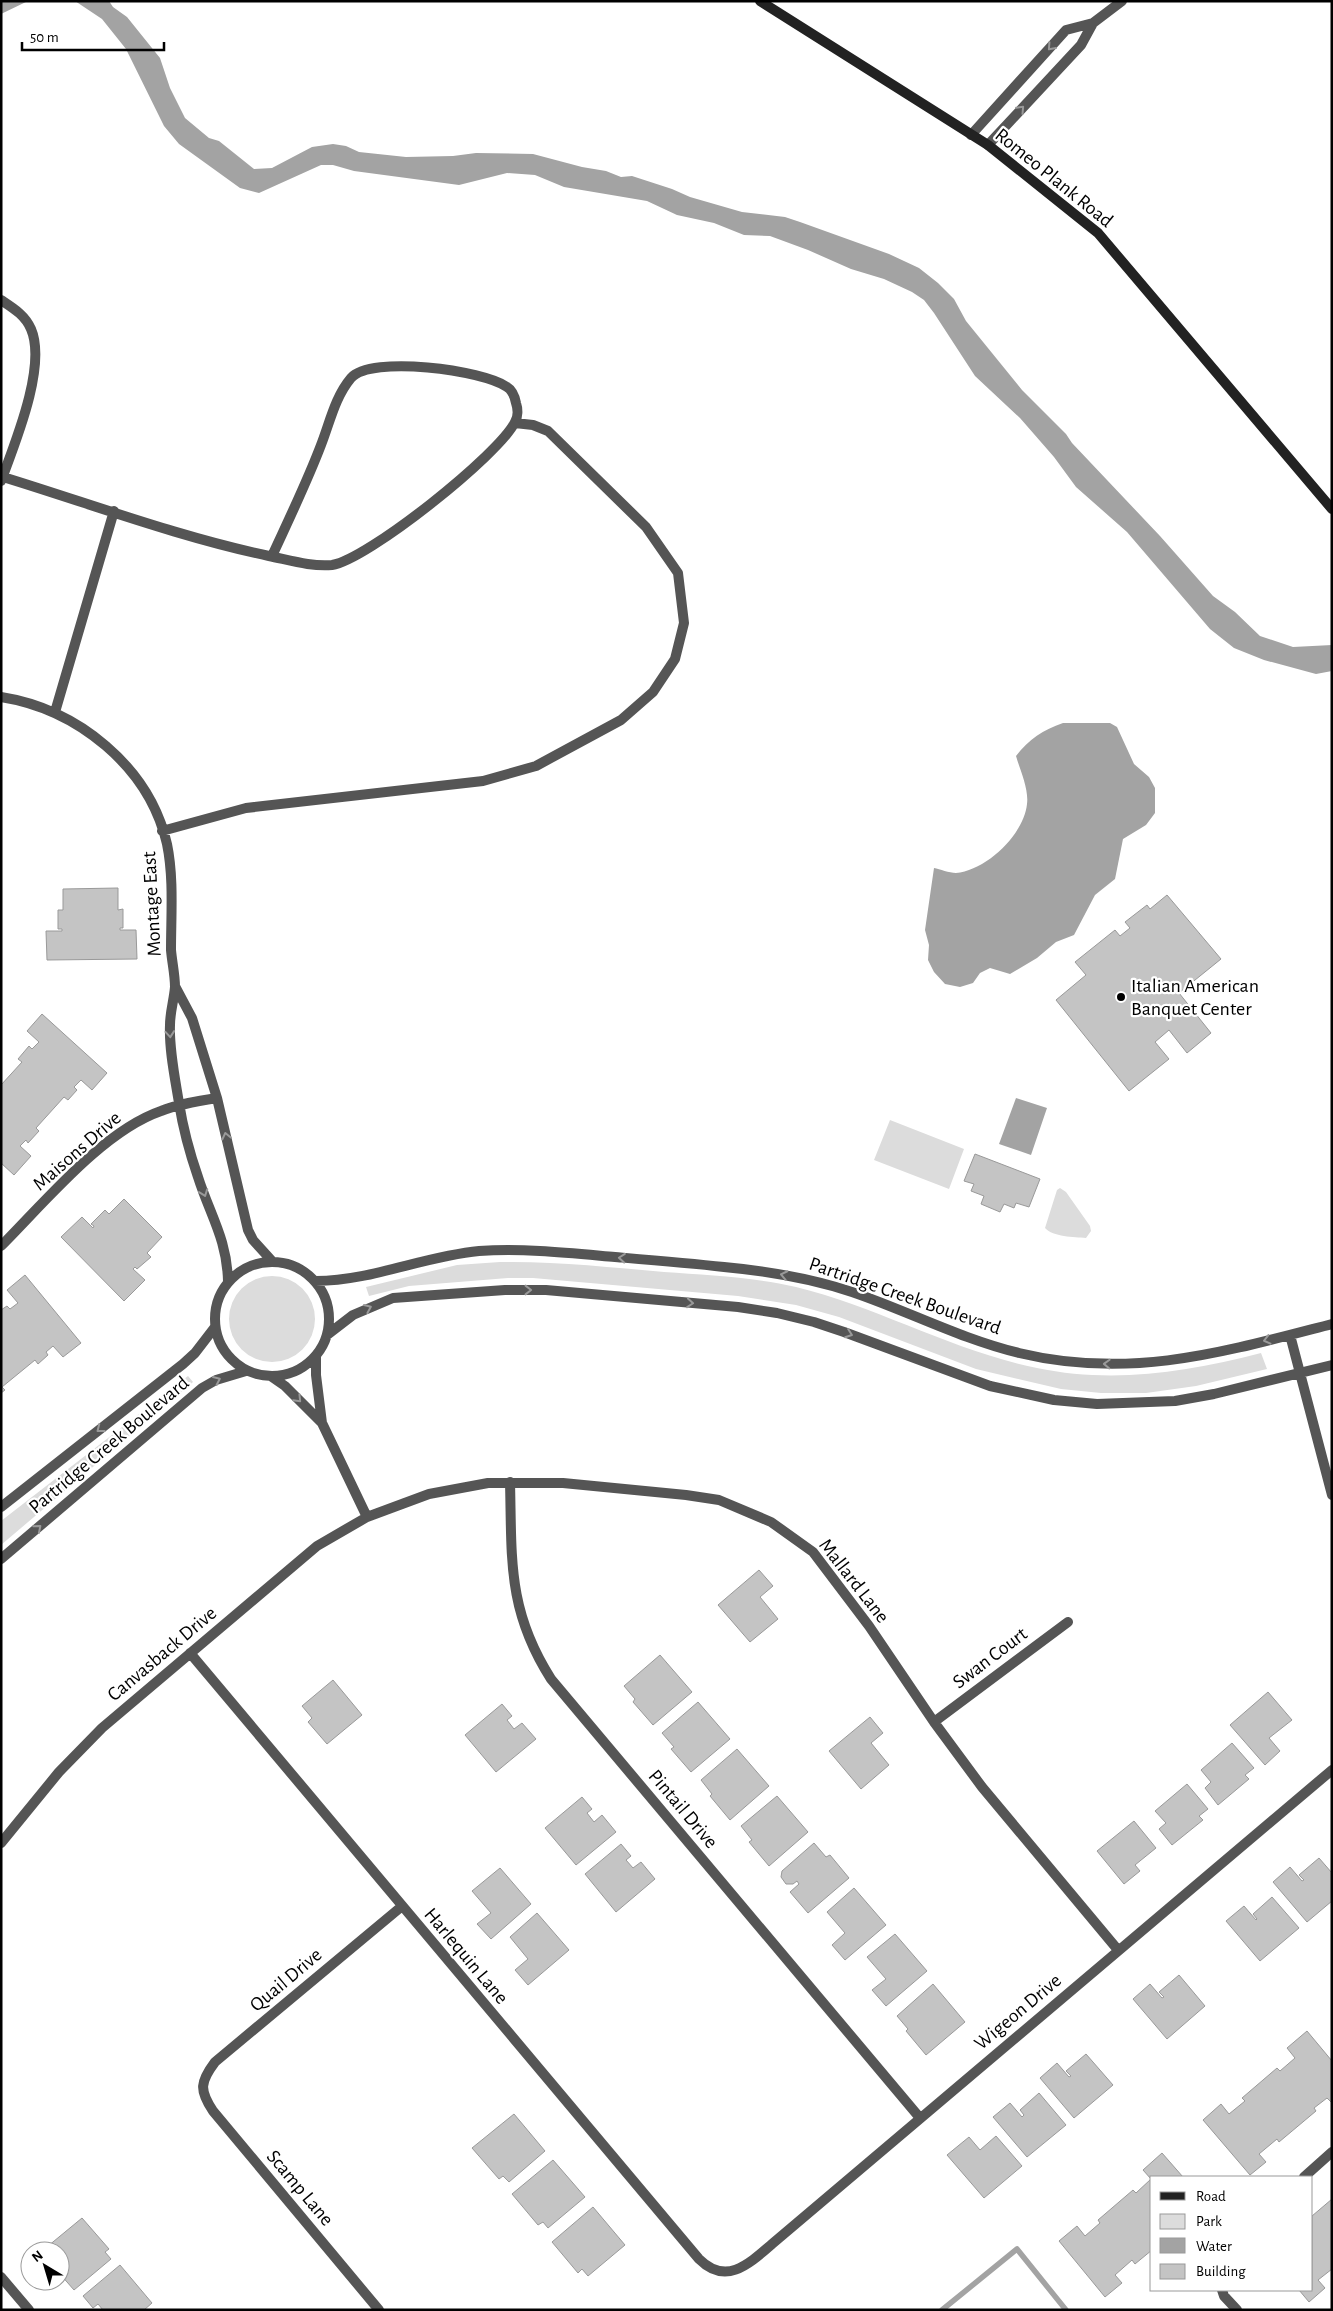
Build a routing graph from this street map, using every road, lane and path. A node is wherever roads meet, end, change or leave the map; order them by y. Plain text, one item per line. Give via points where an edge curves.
1 (760, 1) edge
2 (1122, 1) edge
3 (1093, 23) junction
4 (971, 135) junction
5 (988, 145) junction
6 (1, 300) edge
7 (515, 423) junction
8 (2, 479) edge
9 (1332, 510) edge
10 (114, 511) junction
11 (272, 556) junction
12 (1, 697) edge
13 (55, 712) junction
14 (162, 831) junction
15 (175, 986) junction
16 (217, 1098) junction
17 (180, 1105) junction
18 (1, 1246) edge
19 (272, 1261) junction
20 (228, 1281) junction
21 (316, 1281) junction
22 (1332, 1324) edge
23 (215, 1327) junction
24 (327, 1335) junction
25 (1290, 1335) junction
26 (316, 1356) junction
27 (1332, 1365) edge
28 (246, 1371) junction
29 (1300, 1373) junction
30 (272, 1376) junction
31 (322, 1423) junction
32 (510, 1482) junction
33 (1332, 1494) edge
34 (1, 1507) edge
35 (367, 1516) junction
36 (1, 1560) edge
37 (1068, 1622) dead end
38 (190, 1653) junction
39 (934, 1722) junction
40 (1332, 1770) edge
41 (1, 1843) edge
42 (401, 1907) junction
43 (1118, 1950) junction
44 (202, 2086) joint
45 (920, 2118) junction
46 (1332, 2152) edge
47 (1305, 2176) edge
48 (722, 2272) joint
49 (1, 2277) edge
50 (1223, 2293) edge
51 (29, 2310) edge
52 (379, 2310) edge
53 (1236, 2310) edge

1 - 4 main road, Romeo Plank Road
2 - 3 street
3 -> 4 street via 1066,30
5 -> 3 street via 1081,45
4 - 5 main road, Romeo Plank Road
5 - 9 main road, Romeo Plank Road via 1098,233
6 - 8 street via 21,314 31,328 36,347 33,381
7 - 11 street via 496,446 439,498 361,554 333,565 302,563
7 - 11 street via 517,405 514,395 507,387 481,377 418,366 377,366 353,376 337,400 322,445
7 - 14 street via 548,431 646,527 678,573 684,623 675,659 653,692 621,720 536,766 483,781 246,808
8 - 10 street
10 - 11 street via 232,548
10 - 13 street
12 - 13 street, Montage East
13 - 14 street, Montage East via 99,738 120,759 141,786
14 - 15 street, Montage East via 170,870 171,953
15 - 16 street, Montage East via 192,1018
15 -> 17 street, Montage East via 170,1025
16 - 17 street, Maisons Drive
19 -> 16 street, Montage East via 253,1240 244,1217
17 - 18 street, Maisons Drive via 141,1120 108,1142
17 -> 20 street, Montage East via 197,1176 226,1251
19 - 20 street via 248,1267
19 - 21 street via 296,1266
20 - 23 street via 216,1303
21 - 24 street via 327,1301
25 -> 21 street, Partridge Creek Boulevard via 1214,1354 1151,1364 1052,1359 983,1342 850,1292 808,1280 724,1267 562,1252 480,1251 424,1260 344,1280
22 - 25 street, Partridge Creek Boulevard
23 - 28 street via 225,1353
23 -> 34 street, Partridge Creek Boulevard via 183,1364
24 - 26 street
24 -> 29 street via 352,1315 393,1298 546,1290 777,1313 844,1332 990,1386 1054,1400 1097,1404 1175,1401
25 - 29 street
26 - 30 street via 298,1370
26 - 31 street
27 - 29 street
28 - 30 street
36 -> 28 street, Partridge Creek Boulevard via 202,1388
29 - 33 street
30 -> 31 street
31 - 35 street
32 - 35 street, Mallard Lane via 436,1492
32 - 39 street, Mallard Lane via 563,1483 719,1500 771,1522 813,1552 829,1571
32 - 45 street, Pintail Drive via 512,1562 519,1613 530,1643 551,1679
35 - 38 street, Canvasback Drive via 317,1546
37 - 39 street, Swan Court
38 - 41 street, Canvasback Drive via 79,1750
38 - 42 street, Harlequin Lane
39 - 43 street, Mallard Lane via 982,1787
40 - 43 street, Wigeon Drive
42 - 44 street, Quail Drive via 215,2062
42 - 48 street, Harlequin Lane via 699,2259 709,2269
43 - 45 street, Wigeon Drive
44 - 52 street, Scamp Lane via 204,2098 213,2111
45 - 48 street, Wigeon Drive via 752,2261 737,2270
46 - 47 street
49 - 51 street
50 - 53 street

